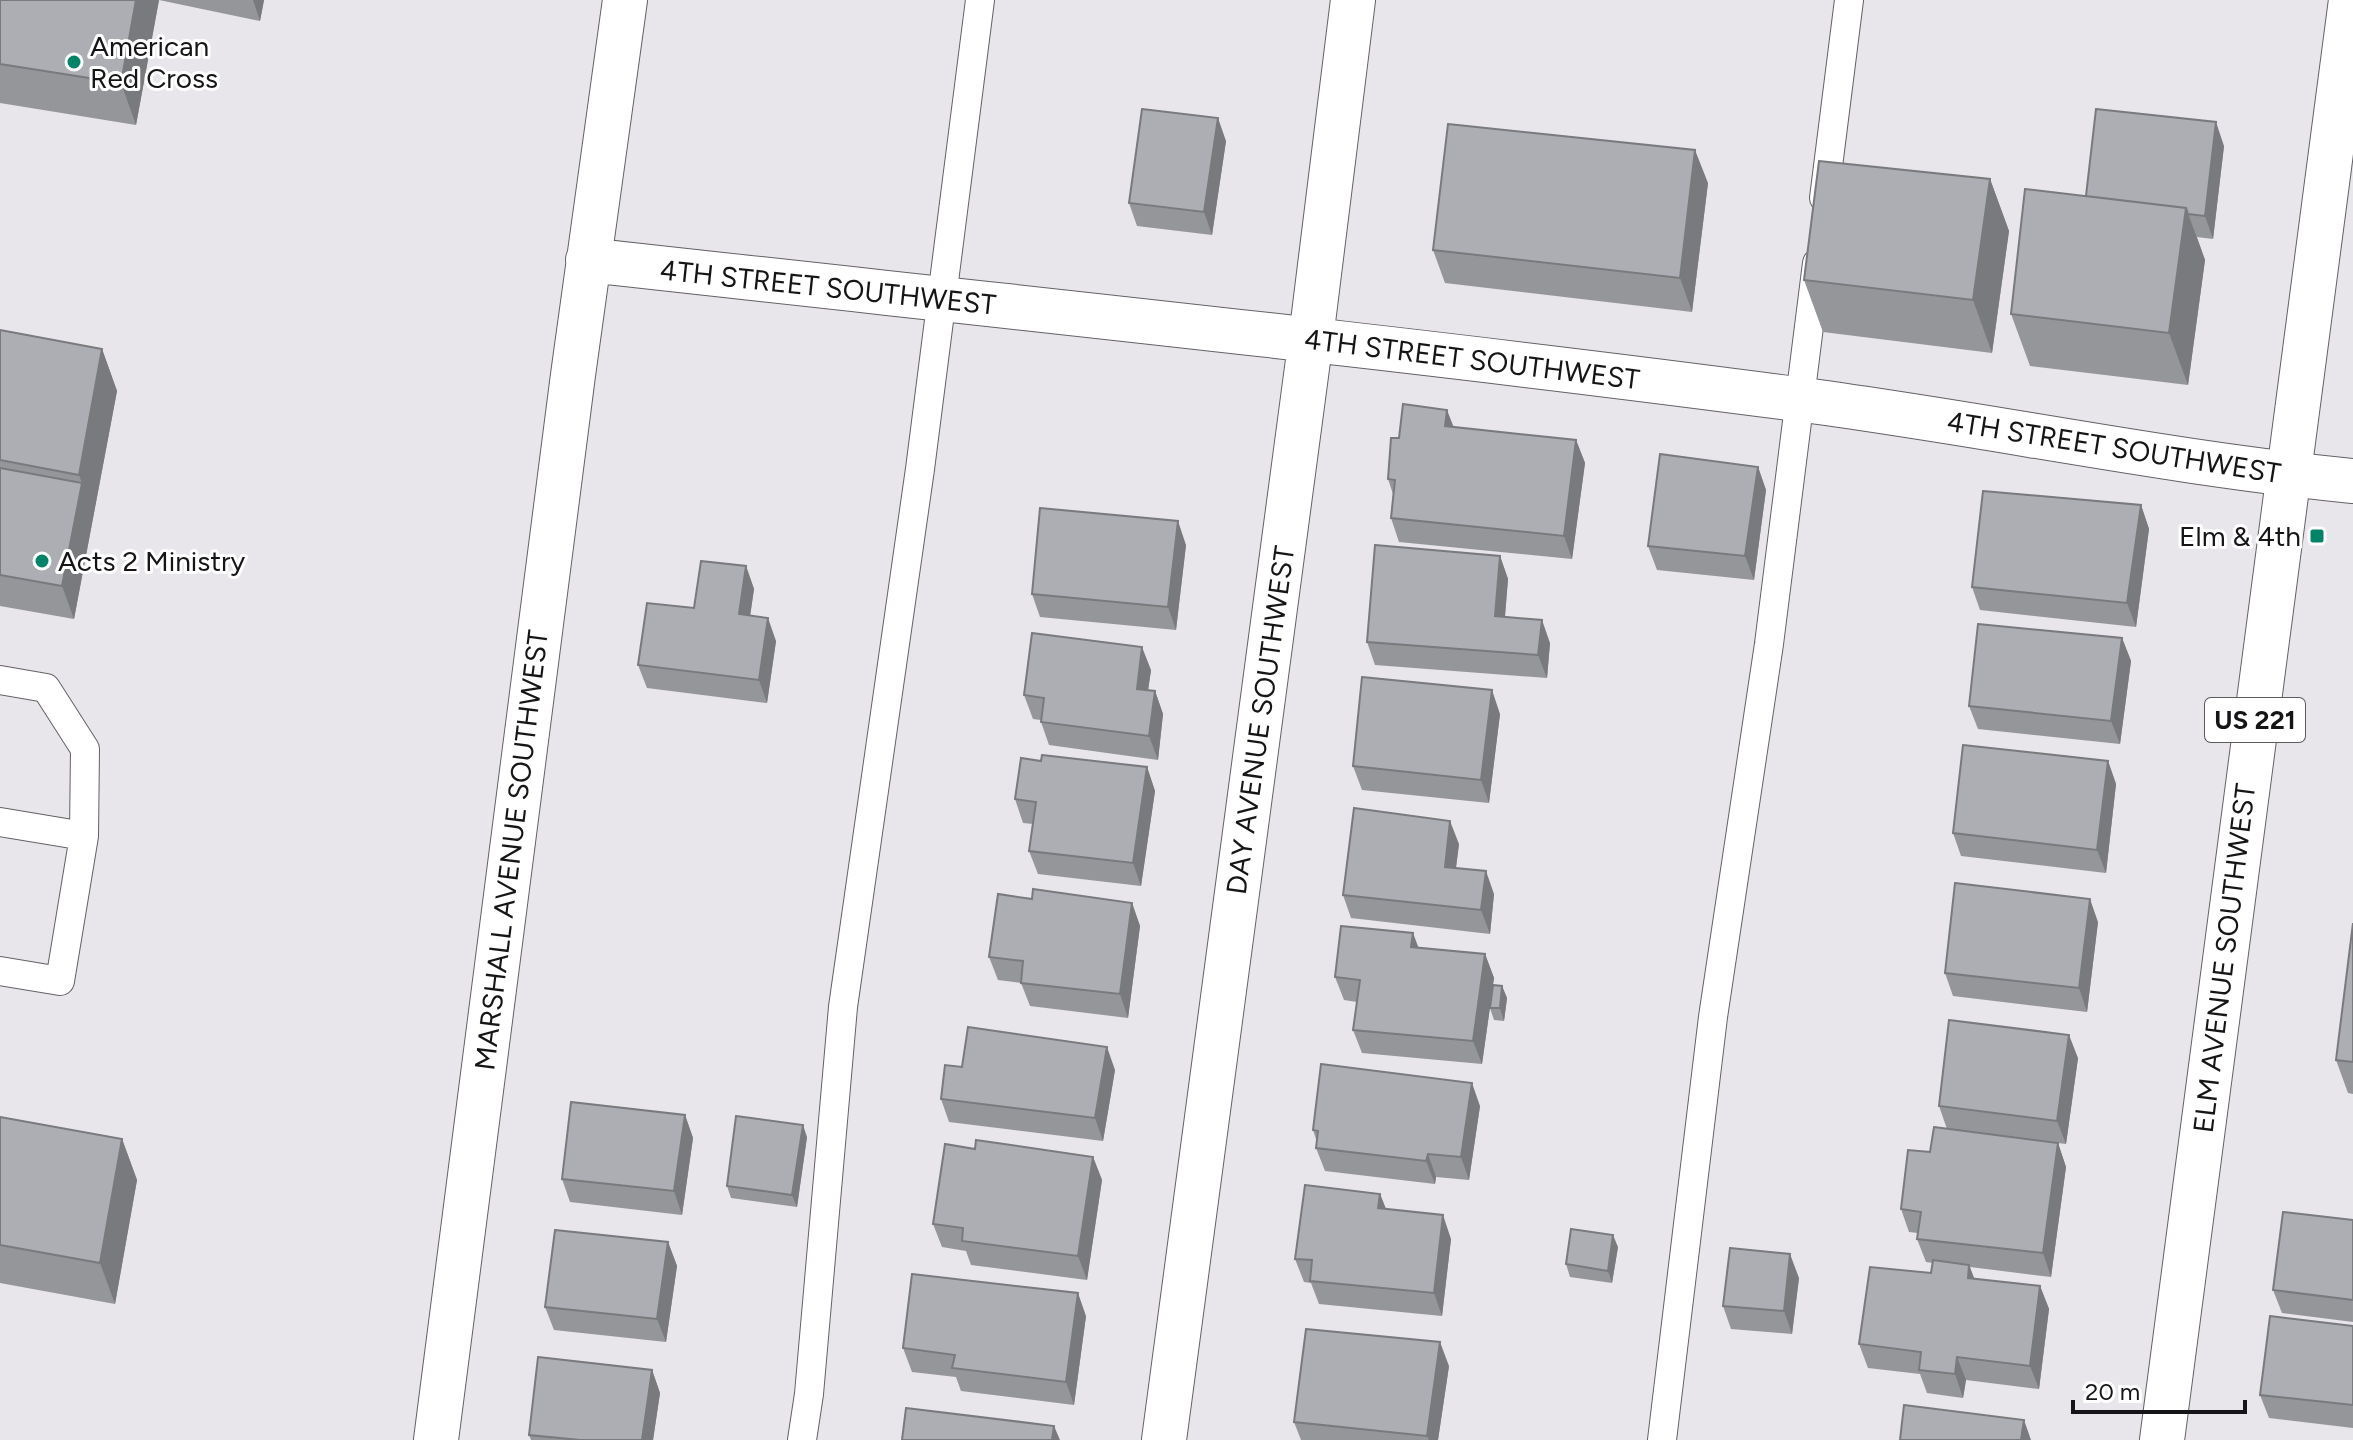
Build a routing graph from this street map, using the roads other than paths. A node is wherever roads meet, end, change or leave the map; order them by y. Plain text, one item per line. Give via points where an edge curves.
1 (625, 0) edge
2 (980, 0) edge
3 (1353, 0) edge
4 (1849, 0) edge
5 (2351, 0) edge
6 (588, 260) junction
7 (942, 300) junction
8 (1311, 338) junction
9 (1800, 399) junction
10 (2287, 473) junction
11 (2353, 481) edge
12 (0, 680) edge
13 (0, 822) edge
14 (84, 836) junction
15 (0, 971) edge
16 (436, 1440) edge
17 (802, 1440) edge
18 (1164, 1440) edge
19 (1662, 1440) edge
20 (2162, 1440) edge

1 - 6 street, MARSHALL AVENUE SOUTHWEST
2 - 7 lane
3 - 8 street, DAY AVENUE SOUTHWEST
4 - 9 lane
5 - 10 street, ELM AVENUE SOUTHWEST / US 221
6 - 7 street, 4TH STREET SOUTHWEST
6 - 16 street, MARSHALL AVENUE SOUTHWEST
7 - 8 street, 4TH STREET SOUTHWEST
7 - 17 lane via 843,1007
8 - 9 street, 4TH STREET SOUTHWEST
8 - 18 street, DAY AVENUE SOUTHWEST
9 - 10 street, 4TH STREET SOUTHWEST
9 - 19 lane via 1713,1017
10 - 11 street, 4TH STREET SOUTHWEST
10 - 20 street, ELM AVENUE SOUTHWEST / US 221
12 - 14 lane via 46,688 85,749
13 - 14 lane
14 - 15 lane via 60,981

